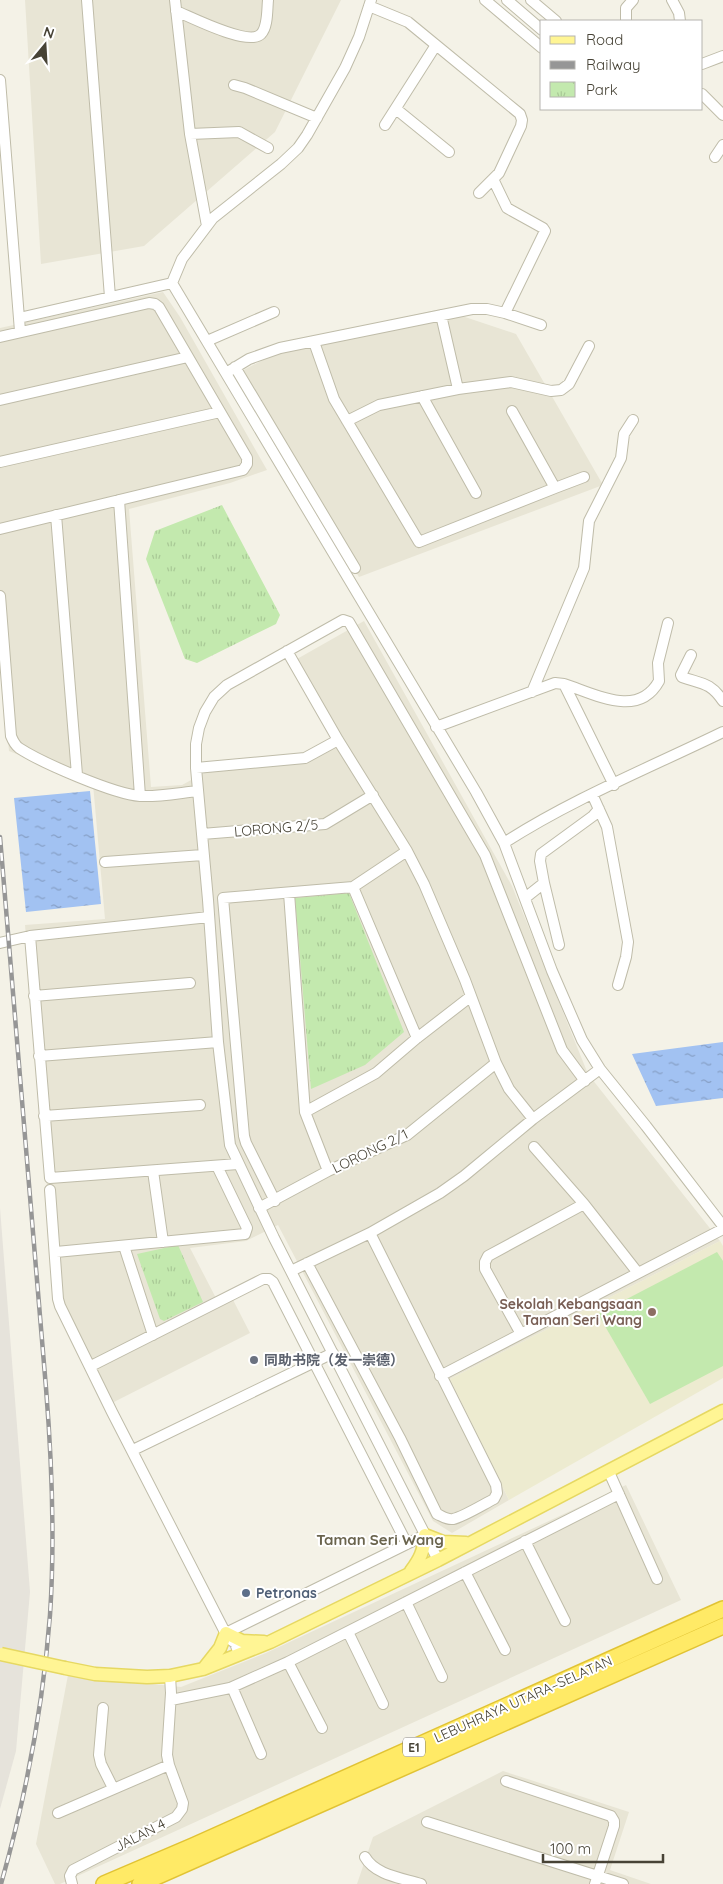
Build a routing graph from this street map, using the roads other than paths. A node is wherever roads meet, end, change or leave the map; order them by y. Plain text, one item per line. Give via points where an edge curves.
1 (87, 0) edge
2 (268, 0) edge
3 (485, 0) edge
4 (507, 0) edge
5 (531, 0) edge
6 (633, 0) edge
7 (672, 0) edge
8 (370, 3) edge
9 (176, 5) edge
10 (555, 20) edge
11 (626, 20) edge
12 (680, 20) edge
13 (540, 28) edge
14 (436, 45) junction
15 (540, 46) edge
16 (723, 56) edge
17 (703, 64) edge
18 (0, 80) edge
19 (234, 85) dead end
20 (703, 95) edge
21 (396, 109) junction
22 (723, 115) edge
23 (317, 118) junction
24 (385, 125) dead end
25 (190, 134) junction
26 (723, 145) edge
27 (268, 148) dead end
28 (449, 152) dead end
29 (715, 156) dead end
30 (493, 179) junction
31 (480, 193) dead end
32 (207, 226) junction
33 (172, 283) junction
34 (110, 297) junction
35 (274, 312) dead end
36 (505, 313) junction
37 (441, 315) junction
38 (19, 318) junction
39 (541, 325) dead end
40 (20, 332) junction
41 (0, 337) edge
42 (206, 341) junction
43 (314, 342) junction
44 (589, 346) dead end
45 (188, 358) junction
46 (236, 367) junction
47 (226, 373) junction
48 (458, 388) junction
49 (422, 396) junction
50 (0, 400) edge
51 (512, 411) dead end
52 (220, 412) junction
53 (348, 420) junction
54 (634, 420) dead end
55 (0, 462) edge
56 (584, 477) dead end
57 (556, 488) junction
58 (476, 493) dead end
59 (119, 500) junction
60 (56, 515) junction
61 (0, 529) edge
62 (355, 568) dead end
63 (0, 596) edge
64 (668, 623) dead end
65 (287, 650) junction
66 (691, 655) dead end
67 (564, 684) junction
68 (532, 692) junction
69 (723, 701) edge
70 (436, 727) junction
71 (723, 732) edge
72 (338, 740) junction
73 (196, 768) junction
74 (77, 775) junction
75 (614, 785) junction
76 (198, 791) junction
77 (592, 794) junction
78 (373, 795) junction
79 (140, 796) junction
80 (599, 809) junction
81 (202, 834) junction
82 (504, 843) junction
83 (407, 851) junction
84 (204, 855) junction
85 (105, 862) dead end
86 (544, 884) junction
87 (353, 887) junction
88 (289, 893) junction
89 (525, 898) junction
90 (209, 917) junction
91 (30, 936) junction
92 (0, 943) edge
93 (559, 945) dead end
94 (190, 983) dead end
95 (618, 985) dead end
96 (34, 996) junction
97 (470, 997) junction
98 (417, 1038) junction
99 (218, 1042) junction
100 (39, 1056) junction
101 (496, 1063) junction
102 (600, 1070) junction
103 (585, 1081) junction
104 (200, 1105) dead end
105 (305, 1112) junction
106 (44, 1116) junction
107 (534, 1120) junction
108 (534, 1147) dead end
109 (238, 1164) junction
110 (217, 1166) junction
111 (153, 1171) junction
112 (328, 1171) junction
113 (50, 1190) dead end
114 (275, 1201) junction
115 (584, 1204) junction
116 (259, 1208) junction
117 (723, 1228) edge
118 (370, 1232) junction
119 (163, 1242) junction
120 (124, 1246) junction
121 (56, 1252) junction
122 (308, 1263) junction
123 (291, 1271) junction
124 (638, 1273) junction
125 (522, 1334) junction
126 (152, 1335) junction
127 (333, 1352) junction
128 (314, 1362) junction
129 (90, 1366) junction
130 (440, 1376) junction
131 (723, 1411) edge
132 (132, 1450) junction
133 (609, 1472) junction
134 (619, 1494) junction
135 (425, 1535) junction
136 (525, 1541) junction
137 (408, 1544) junction
138 (469, 1544) junction
139 (438, 1560) junction
140 (465, 1572) junction
141 (408, 1575) junction
142 (657, 1579) dead end
143 (406, 1602) junction
144 (723, 1609) edge
145 (565, 1621) dead end
146 (723, 1626) edge
147 (348, 1632) junction
148 (227, 1636) junction
149 (270, 1642) junction
150 (505, 1650) dead end
151 (1, 1654) edge
152 (236, 1655) junction
153 (288, 1662) junction
154 (203, 1669) junction
155 (170, 1676) junction
156 (442, 1677) dead end
157 (232, 1687) junction
158 (171, 1700) junction
159 (383, 1704) dead end
160 (103, 1708) dead end
161 (322, 1728) dead end
162 (261, 1754) dead end
163 (169, 1765) junction
164 (506, 1781) dead end
165 (113, 1788) junction
166 (58, 1813) dead end
167 (426, 1822) dead end
168 (365, 1857) dead end
169 (597, 1880) edge
170 (72, 1883) edge
171 (104, 1884) edge
172 (140, 1884) edge
173 (421, 1884) edge
174 (623, 1884) edge

1 - 34 street
2 - 9 street via 264,29 252,38 240,37
3 - 15 street
4 - 13 street
5 - 10 street
6 - 11 street via 626,8
7 - 12 street
8 - 14 street via 408,22
8 - 23 street via 345,68
9 - 25 street
14 - 21 street
14 - 30 street via 520,114 521,126 503,166
16 - 17 street
18 - 38 street
19 - 23 street
20 - 22 street
21 - 24 street
21 - 28 street
23 - 32 street via 298,148
25 - 27 street via 239,132
25 - 32 street
26 - 29 street
30 - 31 street
30 - 36 street via 507,208 545,231
32 - 33 street via 182,259
33 - 34 street
33 - 42 street
34 - 38 street
35 - 42 street
36 - 37 street via 480,309
36 - 39 street
37 - 43 street
37 - 48 street
38 - 40 street
40 - 41 street
40 - 45 street via 149,303 159,307
42 - 47 street
43 - 46 street via 264,353
43 - 53 street via 334,398
44 - 48 street via 569,384 562,390 551,391 512,382
45 - 50 street
45 - 52 street
46 - 47 street
46 - 62 street
47 - 70 street
48 - 49 street
49 - 53 street via 379,405
49 - 58 street
51 - 57 street
52 - 55 street
52 - 59 street via 247,458 243,470
53 - 57 street via 419,542
54 - 68 street via 624,434 621,458 589,521 584,568
56 - 57 street
59 - 60 street
59 - 79 street
60 - 61 street
60 - 74 street
63 - 74 street via 13,742 46,762
64 - 67 street via 658,663 659,681 648,695 621,702
65 - 72 street
65 - 73 street via 227,685 214,698 199,728
65 - 103 street via 343,620 349,622 485,854 562,1050
66 - 69 street via 682,677 702,682 717,692
67 - 68 street via 555,683
67 - 75 street
68 - 70 street
70 - 82 street
71 - 75 street
72 - 73 street via 305,758
72 - 78 street
73 - 76 street
74 - 79 street
75 - 77 street
76 - 79 street
76 - 81 street
77 - 80 street
77 - 82 street
78 - 81 street, LORONG 2/5 via 325,824
78 - 83 street
80 - 86 street via 541,854
80 - 95 street via 608,832 628,942
81 - 84 street
82 - 89 street
83 - 87 street
83 - 97 street via 424,884
84 - 85 street
84 - 90 street
86 - 89 street
86 - 93 street
87 - 88 street
87 - 98 street
88 - 105 street
88 - 114 street via 223,898 244,1136
89 - 102 street via 582,1040
90 - 91 street
90 - 99 street
91 - 92 street
91 - 96 street
94 - 96 street
96 - 100 street
97 - 98 street
97 - 101 street
98 - 105 street via 376,1073
99 - 100 street
99 - 109 street via 230,1145
100 - 106 street
101 - 107 street via 509,1089
101 - 112 street, LORONG 2/1 via 407,1134
102 - 103 street
102 - 117 street
103 - 107 street
104 - 106 street
105 - 112 street
106 - 111 street via 50,1178
107 - 118 street via 440,1193
108 - 115 street
109 - 110 street
109 - 116 street
110 - 111 street
110 - 119 street via 247,1232
111 - 119 street
112 - 114 street, LORONG 2/1
113 - 121 street
114 - 116 street, LORONG 2/1
115 - 124 street
115 - 125 street via 488,1256 485,1262 485,1269
116 - 123 street
117 - 124 street
118 - 122 street
118 - 130 street
119 - 120 street
120 - 121 street
120 - 126 street
121 - 129 street via 58,1298
122 - 123 street
122 - 130 street via 437,1514 453,1519 494,1499 497,1493 496,1485
123 - 127 street
124 - 125 street
125 - 130 street
126 - 128 street via 263,1279 269,1279
126 - 129 street
127 - 128 street
127 - 135 street
128 - 132 street
128 - 137 street
129 - 132 street
131 - 133 main road
132 - 148 street
133 - 134 street
133 - 138 main road
134 - 136 street
134 - 142 street
135 - 137 street
135 - 138 main road via 451,1544
135 - 139 street
135 - 141 main road via 421,1558
136 - 140 street
136 - 145 street
137 - 148 street
138 - 139 main road
139 - 141 main road
140 - 143 street
140 - 150 street
141 - 149 main road
143 - 147 street
143 - 156 street
144 - 171 highway, LEBUHRAYA UTARA–SELATAN / E1
146 - 172 highway, LEBUHRAYA UTARA–SELATAN / E1
147 - 153 street
147 - 159 street
148 - 149 main road via 251,1642
148 - 152 street via 228,1646
148 - 154 main road
149 - 152 main road
151 - 155 main road, bridge via 95,1674
152 - 154 main road
153 - 157 street
153 - 161 street
154 - 155 main road
155 - 158 street, JALAN 4
157 - 158 street
157 - 162 street
158 - 163 street, JALAN 4 via 167,1746
160 - 165 street via 99,1755
163 - 165 street
163 - 170 street, JALAN 4 via 184,1803 180,1813 77,1868 70,1874
164 - 169 street via 611,1816 614,1826
165 - 166 street
167 - 169 street
168 - 173 street via 377,1870
169 - 174 street

